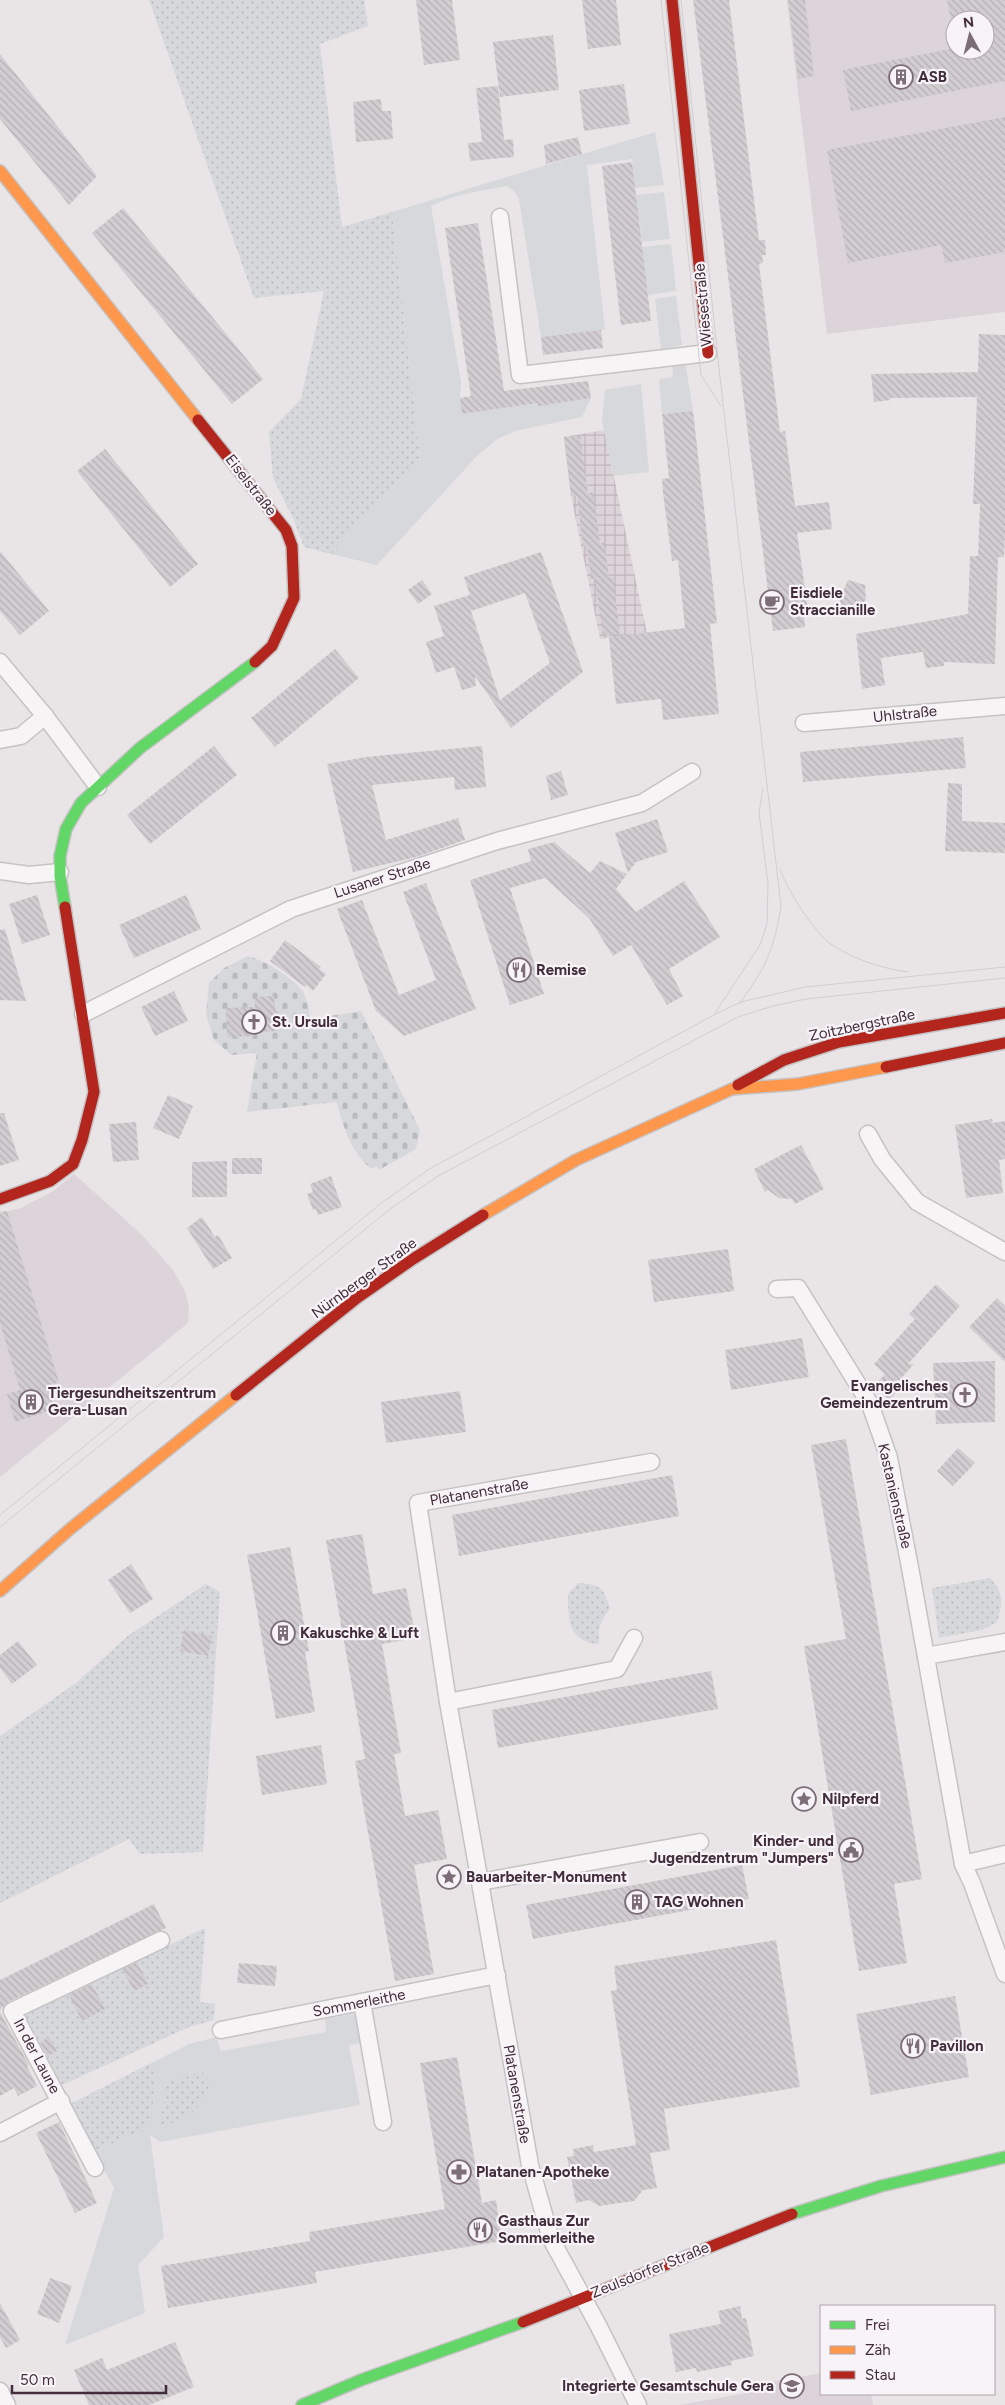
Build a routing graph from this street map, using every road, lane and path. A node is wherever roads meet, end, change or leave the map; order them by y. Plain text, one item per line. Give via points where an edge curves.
1 (672, 0) edge
2 (0, 171) edge
3 (500, 217) dead end
4 (708, 353) joint
5 (0, 662) edge
6 (1005, 706) edge
7 (45, 716) junction
8 (804, 723) dead end
9 (0, 740) edge
10 (692, 772) dead end
11 (98, 787) junction
12 (0, 871) edge
13 (60, 872) junction
14 (1005, 1013) edge
15 (83, 1014) junction
16 (1005, 1043) edge
17 (732, 1089) junction
18 (868, 1134) dead end
19 (0, 1199) edge
20 (1005, 1252) edge
21 (777, 1289) dead end
22 (651, 1462) dead end
23 (0, 1591) edge
24 (634, 1638) dead end
25 (1005, 1642) edge
26 (926, 1656) junction
27 (448, 1702) junction
28 (700, 1842) dead end
29 (1005, 1854) edge
30 (963, 1864) junction
31 (480, 1882) junction
32 (161, 1940) dead end
33 (1005, 1974) edge
34 (497, 1975) junction
35 (362, 2002) junction
36 (221, 2030) dead end
37 (61, 2101) junction
38 (383, 2122) dead end
39 (0, 2133) edge
40 (1005, 2157) edge
41 (95, 2168) dead end
42 (582, 2297) junction
43 (0, 2391) edge
44 (7, 2405) edge
45 (302, 2405) edge
46 (638, 2405) edge

1 - 4 street, Wiesestraße
2 - 11 street, Eiselstraße via 260,496 286,530 292,546 294,598 272,646 252,665 140,748
3 - 4 street, Wiesestraße via 520,375
5 - 7 street
6 - 8 street, Uhlstraße
7 - 9 street via 21,736
7 - 11 street
10 - 15 street, Lusaner Straße via 642,803 497,841 291,909
11 - 13 street, Eiselstraße via 81,803 66,829
12 - 13 street via 29,875
13 - 15 street
14 - 17 street, Zoitzbergstraße via 840,1042 784,1060
15 - 19 street via 94,1092 74,1164 48,1182
16 - 17 street, Nürnberger Straße via 798,1084
17 - 23 street, Nürnberger Straße via 576,1160 413,1259 357,1298 220,1407
18 - 20 street via 882,1159 916,1202
21 - 26 street, Kastanienstraße via 798,1288 870,1404 889,1458
22 - 27 street, Platanenstraße via 418,1503
24 - 27 street via 617,1669
25 - 26 street
26 - 30 street, Kastanienstraße
27 - 31 street, Platanenstraße
28 - 31 street
29 - 30 street
30 - 33 street, Kastanienstraße
31 - 34 street, Platanenstraße
32 - 37 street, In der Laune via 12,2011
34 - 35 street, Sommerleithe
34 - 42 street, Platanenstraße via 530,2165 551,2240
35 - 36 street, Sommerleithe
35 - 38 street
37 - 39 street
37 - 41 street, In der Laune
40 - 42 street, Zeulsdorfer Straße via 890,2184 782,2217
42 - 45 street, Zeulsdorfer Straße via 540,2316 361,2380
42 - 46 street, Platanenstraße
43 - 44 street

